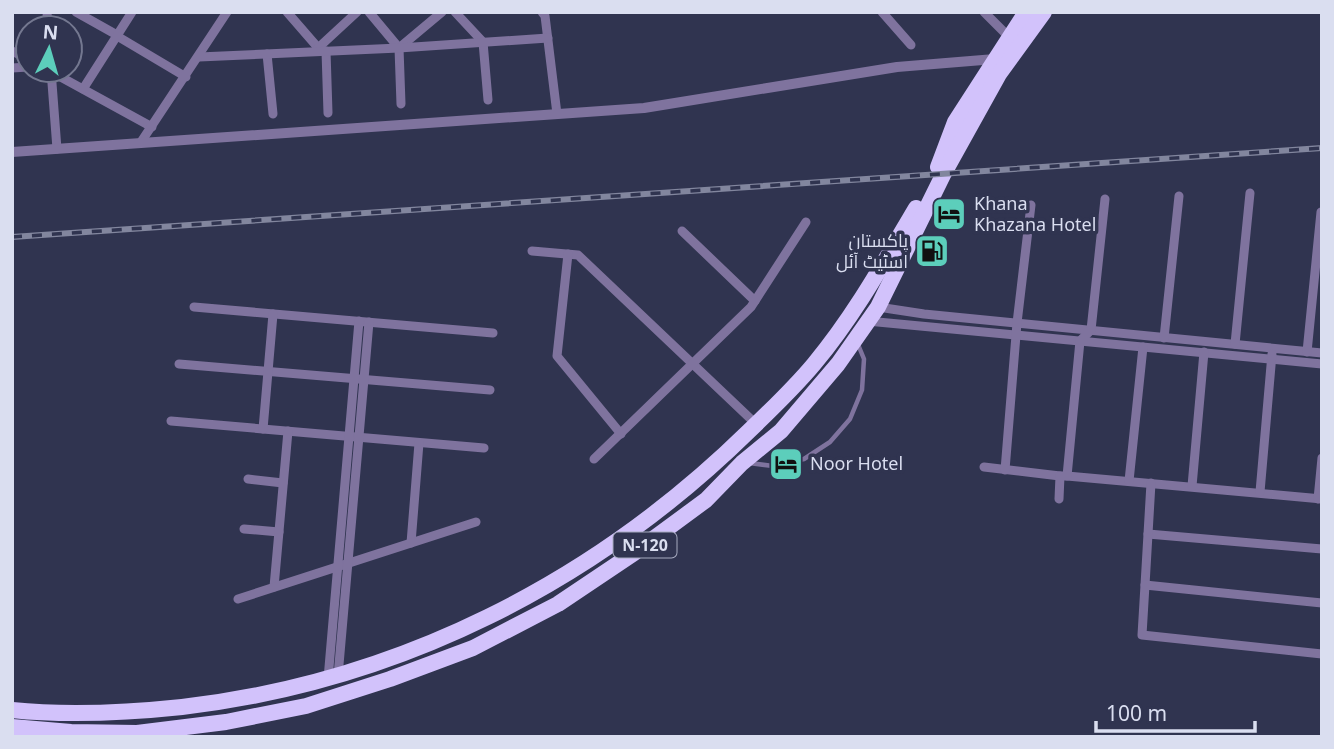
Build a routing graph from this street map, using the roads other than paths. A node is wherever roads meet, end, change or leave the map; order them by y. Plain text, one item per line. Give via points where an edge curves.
1 (76, 12) edge
2 (131, 12) edge
3 (227, 12) edge
4 (287, 12) edge
5 (357, 12) edge
6 (369, 12) edge
7 (442, 12) edge
8 (455, 12) edge
9 (542, 12) edge
10 (883, 12) edge
11 (984, 12) edge
12 (1026, 12) edge
13 (1044, 12) edge
14 (117, 36) junction
15 (1009, 37) junction
16 (548, 38) junction
17 (483, 42) junction
18 (911, 45) dead end
19 (399, 48) junction
20 (322, 50) junction
21 (267, 54) junction
22 (199, 57) junction
23 (995, 59) junction
24 (186, 77) junction
25 (51, 84) edge
26 (74, 84) edge
27 (83, 89) junction
28 (488, 100) dead end
29 (401, 104) dead end
30 (328, 113) dead end
31 (273, 114) dead end
32 (557, 114) junction
33 (152, 127) junction
34 (141, 142) junction
35 (57, 149) junction
36 (12, 152) edge
37 (1250, 194) dead end
38 (1179, 196) dead end
39 (1105, 199) dead end
40 (1031, 205) dead end
41 (1321, 212) edge
42 (806, 222) dead end
43 (682, 231) dead end
44 (532, 251) dead end
45 (568, 254) junction
46 (755, 301) junction
47 (194, 307) dead end
48 (878, 307) junction
49 (273, 314) junction
50 (867, 321) junction
51 (364, 322) junction
52 (1017, 323) junction
53 (1091, 330) junction
54 (493, 334) dead end
55 (1016, 334) junction
56 (855, 338) junction
57 (1164, 338) junction
58 (1080, 341) junction
59 (1235, 345) junction
60 (1143, 347) junction
61 (1272, 348) junction
62 (1204, 352) junction
63 (1307, 352) junction
64 (1322, 353) edge
65 (1272, 359) junction
66 (179, 364) dead end
67 (692, 364) junction
68 (1322, 364) edge
69 (268, 371) junction
70 (359, 379) junction
71 (490, 390) dead end
72 (171, 421) dead end
73 (756, 424) junction
74 (263, 429) junction
75 (288, 431) junction
76 (621, 434) junction
77 (354, 437) junction
78 (419, 443) junction
79 (484, 448) dead end
80 (1322, 458) edge
81 (594, 459) dead end
82 (742, 463) junction
83 (984, 467) dead end
84 (1005, 470) junction
85 (1064, 476) junction
86 (248, 479) dead end
87 (1129, 481) junction
88 (283, 483) junction
89 (1151, 483) junction
90 (1192, 486) junction
91 (1260, 492) junction
92 (1059, 499) dead end
93 (1320, 499) edge
94 (476, 522) dead end
95 (244, 529) dead end
96 (279, 532) junction
97 (1148, 534) junction
98 (411, 543) junction
99 (1322, 549) edge
100 (348, 564) junction
101 (337, 567) junction
102 (1145, 586) junction
103 (274, 587) junction
104 (238, 599) dead end
105 (1322, 603) edge
106 (1322, 654) edge
107 (333, 677) junction
108 (12, 710) edge
109 (72, 714) junction
110 (12, 727) edge
111 (71, 733) junction

1 - 14 street
2 - 14 street
3 - 22 street
4 - 20 street
5 - 20 street
6 - 19 street
7 - 19 street
8 - 17 street
9 - 16 street
10 - 18 street
11 - 15 street
12 - 15 highway, N-120
13 - 48 highway, N-120 via 999,74
14 - 24 street
14 - 27 street
15 - 23 highway, N-120
16 - 17 street
16 - 32 street
17 - 19 street
17 - 28 street
19 - 20 street
19 - 29 street
20 - 21 street
20 - 30 street
21 - 22 street
21 - 31 street
22 - 24 street
23 - 32 street via 897,67 644,108
23 - 73 highway, N-120 via 955,122 935,174 862,301 813,366
24 - 33 street
25 - 35 street
26 - 27 street
27 - 33 street
32 - 34 street
33 - 34 street
34 - 35 street
35 - 36 street
37 - 59 street
38 - 57 street
39 - 53 street
40 - 52 street
41 - 63 street
42 - 46 street
43 - 46 street
44 - 45 street
45 - 67 street via 578,255
45 - 76 street via 557,356
46 - 67 street
47 - 49 street
48 - 50 highway, N-120
48 - 52 street
49 - 51 street
49 - 69 street
50 - 55 street
50 - 56 highway, N-120
51 - 54 street
51 - 70 street
52 - 53 street
52 - 55 street
53 - 57 street
53 - 58 street
55 - 58 street
55 - 84 street
56 - 82 highway, N-120 via 781,431
56 - 82 lane via 864,359 862,390 850,419 830,442 794,461 773,466
57 - 59 street
58 - 60 street
58 - 85 street
59 - 61 street
60 - 62 street
60 - 87 street
61 - 63 street
61 - 65 street
62 - 65 street
62 - 90 street
63 - 64 street
65 - 68 street
65 - 91 street
66 - 69 street
67 - 73 street
67 - 76 street
69 - 70 street
69 - 74 street
70 - 71 street
70 - 77 street
72 - 74 street
73 - 107 highway, N-120 via 678,495 573,572 458,633
74 - 75 street
75 - 77 street
75 - 88 street
76 - 81 street
77 - 78 street
77 - 100 street
77 - 101 street
78 - 79 street
78 - 98 street
80 - 93 street
82 - 111 highway, N-120 via 706,500 634,553 558,604 473,648 306,706 150,731
83 - 84 street
84 - 85 street
85 - 87 street
85 - 92 street
86 - 88 street
87 - 89 street
88 - 96 street
89 - 90 street
89 - 97 street
90 - 91 street
91 - 93 street
94 - 98 street
95 - 96 street
96 - 103 street
97 - 99 street
97 - 102 street
98 - 100 street
100 - 101 street
100 - 107 street
101 - 103 street
101 - 107 street
102 - 105 street
102 - 106 street via 1142,635
103 - 104 street
107 - 109 highway, N-120 via 210,704
108 - 109 highway, N-120
109 - 111 highway
110 - 111 highway, N-120

